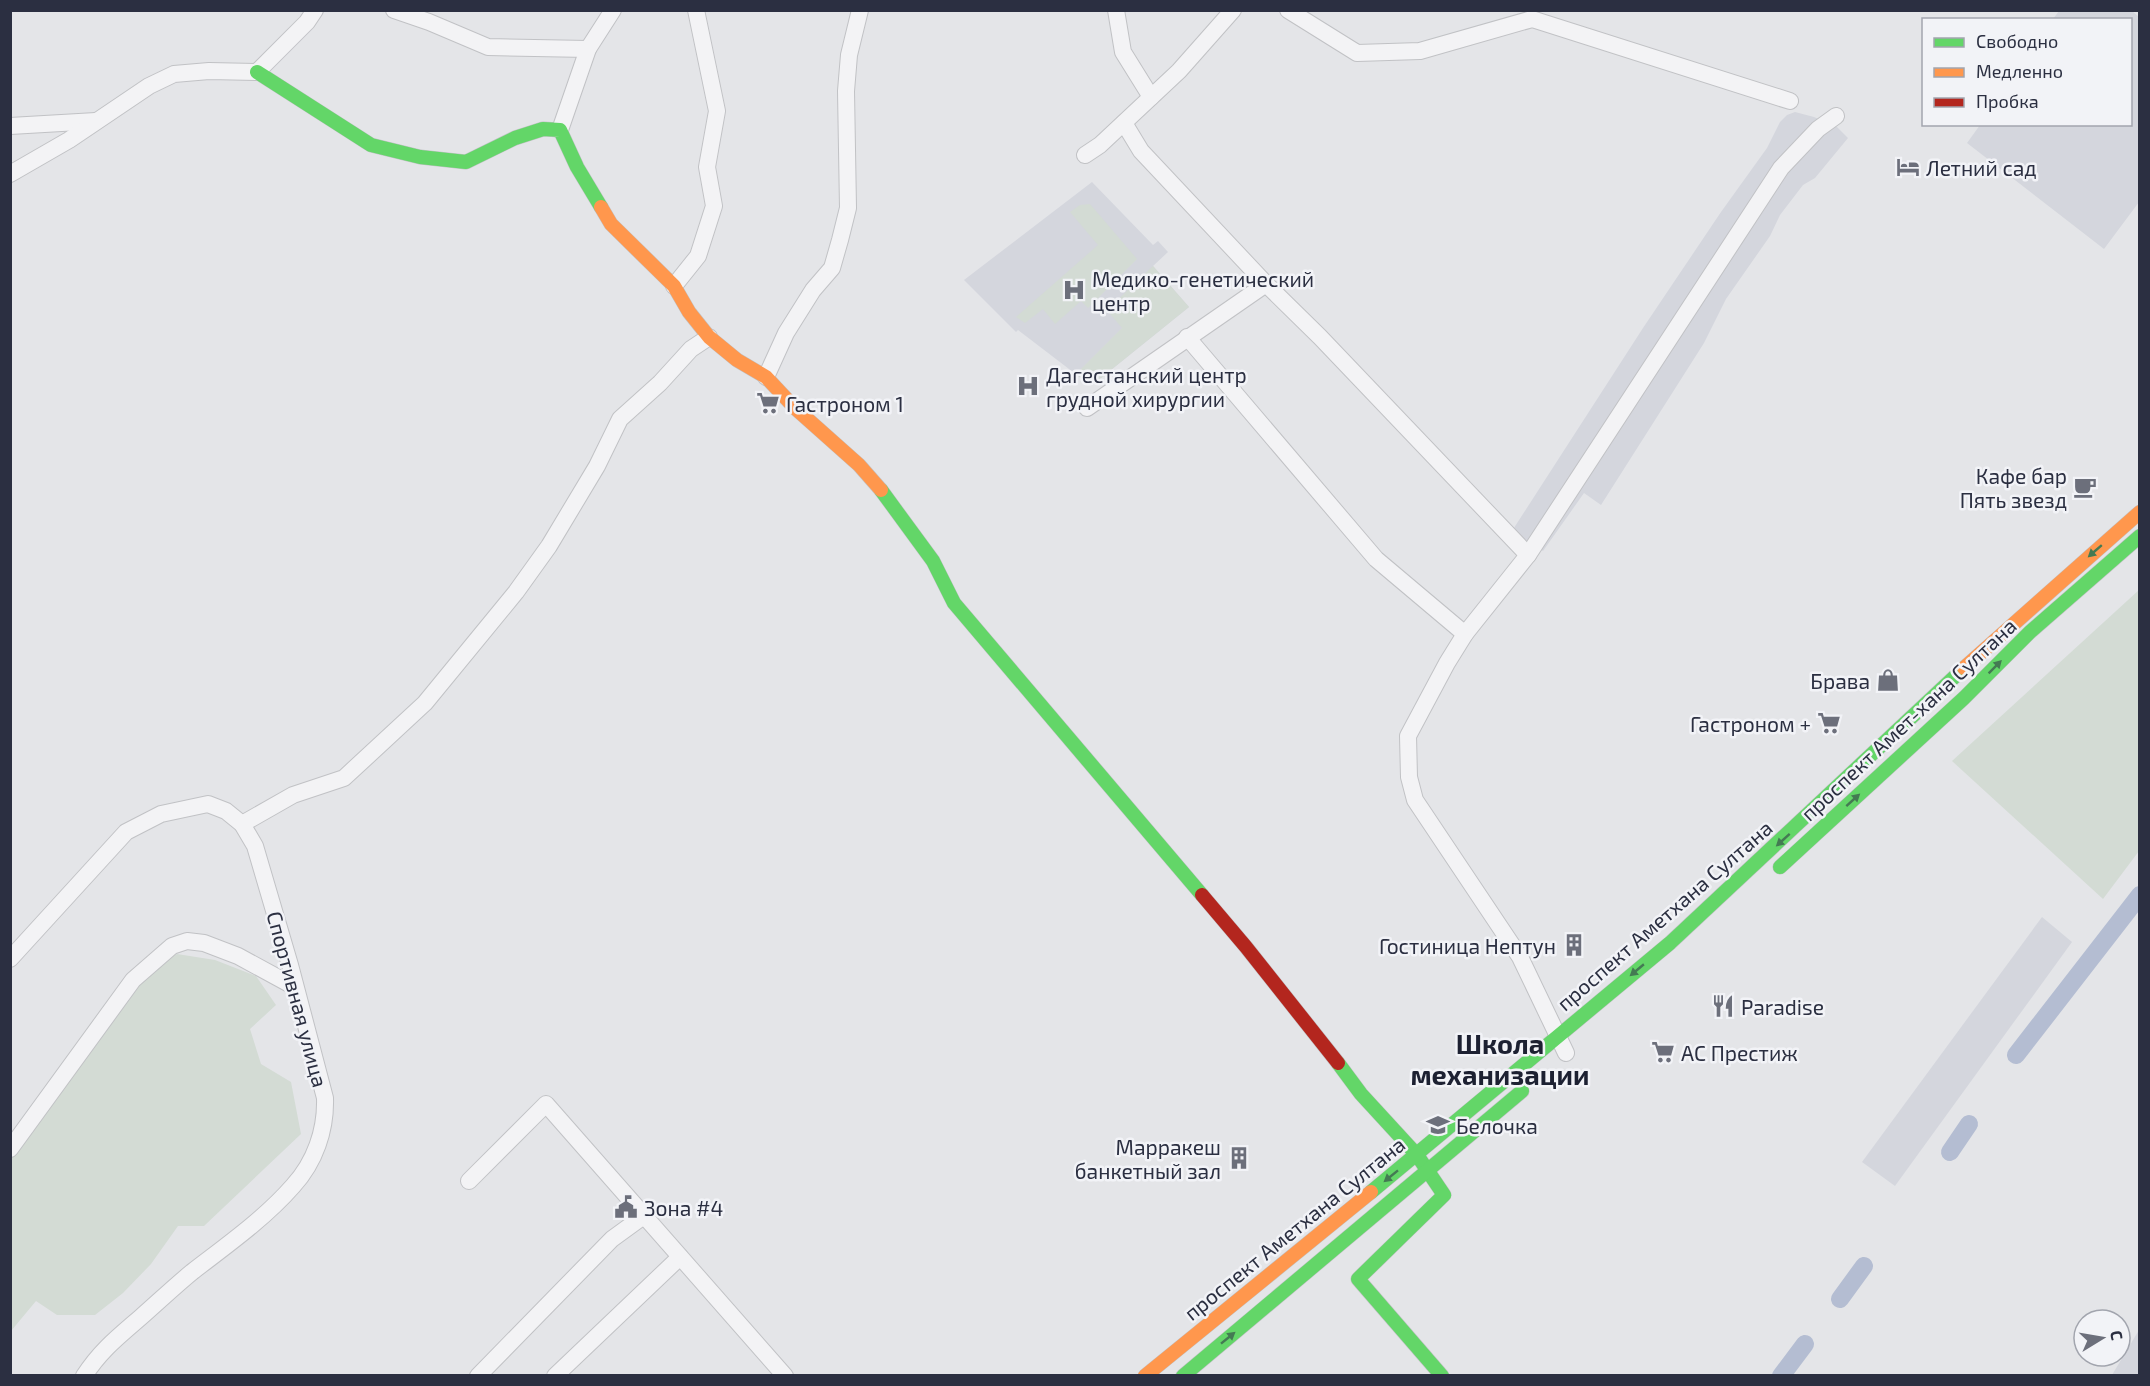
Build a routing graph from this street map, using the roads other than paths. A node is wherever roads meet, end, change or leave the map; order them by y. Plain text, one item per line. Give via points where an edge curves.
1 (315, 10) edge
2 (394, 10) edge
3 (613, 10) edge
4 (696, 10) edge
5 (860, 10) edge
6 (1116, 10) edge
7 (1233, 10) edge
8 (1288, 10) edge
9 (588, 50) junction
10 (257, 72) junction
11 (1151, 97) junction
12 (1790, 101) dead end
13 (1836, 116) dead end
14 (97, 121) junction
15 (1124, 123) junction
16 (10, 126) edge
17 (560, 130) junction
18 (1085, 155) dead end
19 (10, 174) edge
20 (1266, 284) junction
21 (674, 286) junction
22 (709, 337) junction
23 (1187, 337) junction
24 (766, 377) junction
25 (1087, 408) dead end
26 (2139, 512) edge
27 (2139, 536) edge
28 (1528, 555) junction
29 (1465, 634) junction
30 (242, 824) junction
31 (1766, 879) dead end
32 (10, 959) edge
33 (296, 987) junction
34 (1557, 1036) junction
35 (1566, 1053) dead end
36 (1532, 1082) dead end
37 (10, 1149) edge
38 (1417, 1155) junction
39 (1428, 1171) junction
40 (469, 1181) dead end
41 (645, 1215) junction
42 (680, 1257) junction
43 (84, 1376) edge
44 (478, 1376) edge
45 (555, 1376) edge
46 (785, 1376) edge
47 (1145, 1376) edge
48 (1183, 1376) edge
49 (1442, 1376) edge

1 - 10 street
2 - 9 street via 488,47
3 - 9 street
4 - 21 street via 717,111 707,167 714,206 698,256
5 - 24 street via 849,55 848,208 840,240 831,268 786,333
6 - 11 street via 1123,52
7 - 11 street
8 - 12 street via 1358,53 1420,51 1532,20
9 - 17 street
10 - 14 street via 174,74
10 - 17 main road via 371,145 420,157 466,162 516,138 543,129
11 - 15 street
13 - 28 street via 1781,168
14 - 16 street
14 - 19 street
15 - 18 street
15 - 20 street via 1141,151
17 - 21 main road via 611,224
20 - 23 street
20 - 28 street
21 - 22 main road
22 - 24 main road
22 - 30 street via 691,349 620,419 549,546 425,703 344,778 293,795
23 - 25 street
23 - 29 street via 1376,559
24 - 38 main road via 885,495 933,561 954,603
26 -> 34 main road, проспект Аметхана Султана via 1889,737 1670,943
31 -> 27 main road, проспект Амет-хана Султана via 2030,632
28 - 29 street
29 - 34 street via 1408,736 1409,777 1415,800 1520,957
30 - 32 street, Спортивная улица via 208,804 160,814 126,832
30 - 33 street, Спортивная улица via 255,846
33 - 37 street via 204,943 186,941 172,946 133,980
33 - 43 street, Спортивная улица via 325,1098 325,1118 309,1163 294,1185 256,1222 97,1355
34 - 35 street
34 - 38 main road, проспект Аметхана Султана
36 - 39 main road
38 - 39 main road
38 -> 47 main road, проспект Аметхана Султана
48 -> 39 main road
39 - 49 main road via 1444,1195 1358,1279
40 - 41 street via 546,1104
41 - 42 street
41 - 44 street via 612,1239
42 - 45 street
42 - 46 street

